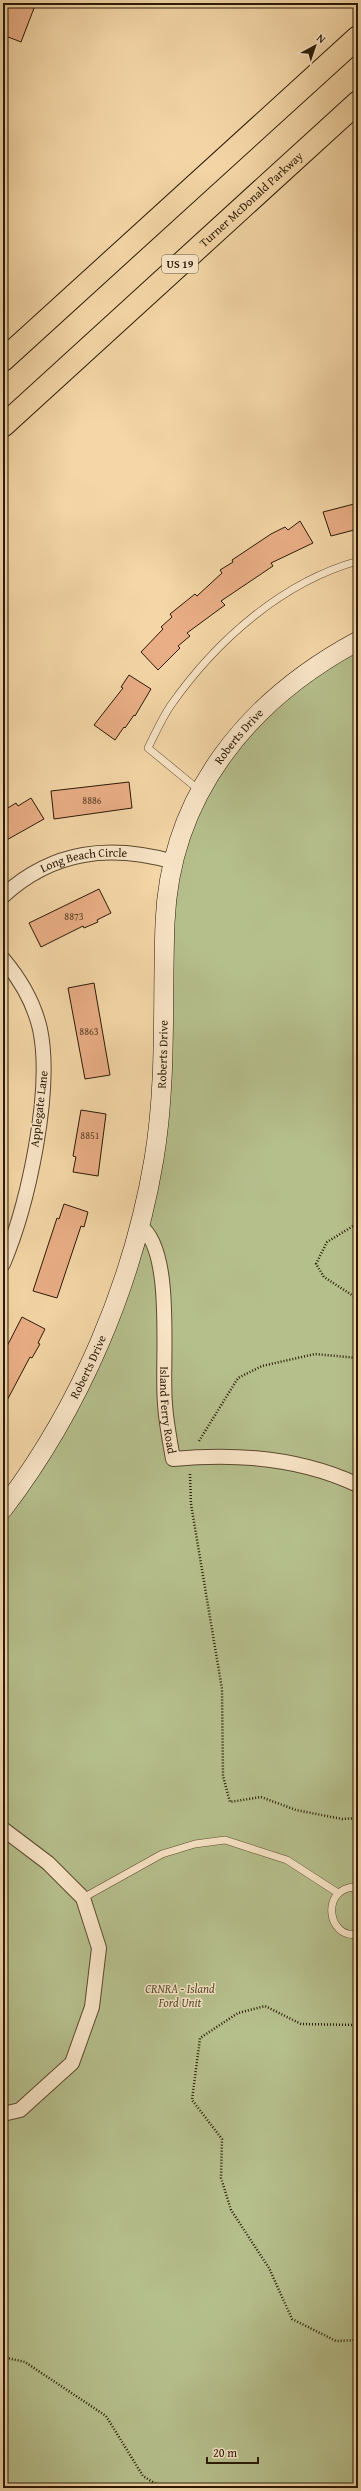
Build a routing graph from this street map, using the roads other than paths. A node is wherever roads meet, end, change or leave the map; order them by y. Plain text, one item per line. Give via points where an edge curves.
1 (358, 37) edge
2 (358, 102) edge
3 (3, 360) edge
4 (3, 426) edge
5 (358, 561) edge
6 (358, 641) edge
7 (200, 791) junction
8 (174, 862) junction
9 (3, 896) edge
10 (3, 960) edge
11 (140, 1226) junction
12 (3, 1264) edge
13 (358, 1485) edge
14 (3, 1509) edge
15 (3, 1830) edge
16 (358, 1887) edge
17 (338, 1893) junction
18 (83, 1898) junction
19 (358, 1934) edge
20 (3, 2114) edge

1 - 3 highway
2 - 4 highway, Turner McDonald Parkway / US 19
5 - 7 lane via 331,568 264,607 213,655 170,706 148,748
6 - 7 street, Roberts Drive via 312,668 261,709 218,759
7 - 8 street, Roberts Drive via 191,808
8 - 9 street, Long Beach Circle via 146,854 89,853 38,870
8 - 11 street, Roberts Drive via 165,921 165,1036 161,1105 154,1160
10 - 12 street, Applegate Lane via 30,1000 40,1027 44,1076 32,1164 20,1213
11 - 13 street, Island Ferry Road via 153,1243 162,1270 164,1404 173,1459 222,1457 298,1463
11 - 14 street, Roberts Drive via 109,1321 68,1409
15 - 18 street via 48,1863
16 - 17 lane
17 - 18 lane via 287,1860 225,1840 195,1844 162,1854
17 - 19 lane via 331,1908 335,1923 347,1934
18 - 20 street via 99,1948 92,2007 72,2063 20,2110

